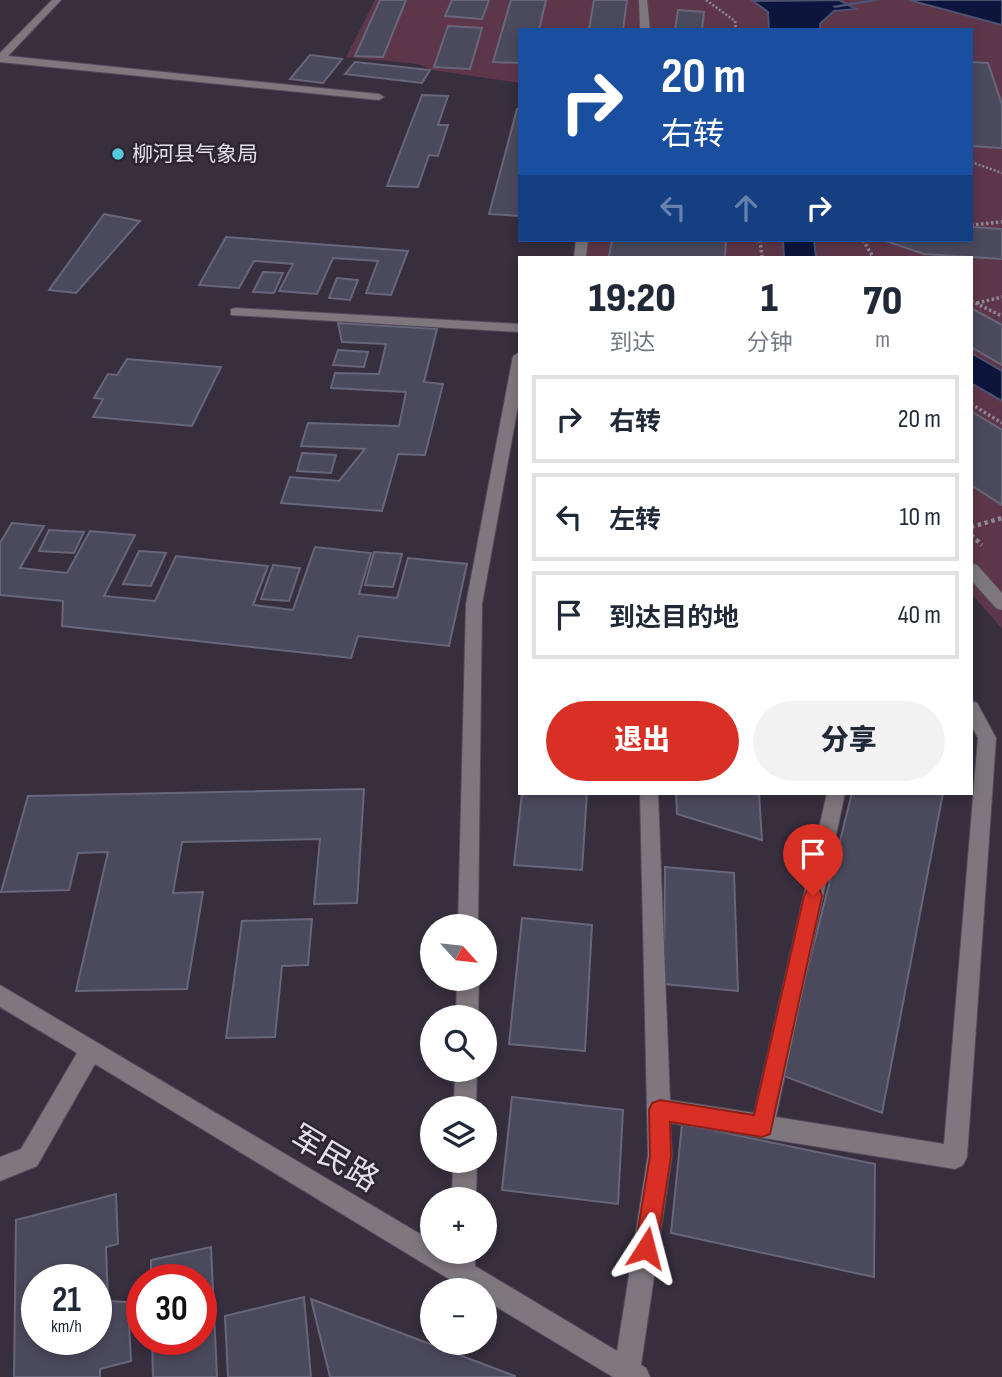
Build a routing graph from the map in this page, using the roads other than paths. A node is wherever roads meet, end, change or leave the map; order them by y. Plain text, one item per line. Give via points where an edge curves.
1 (57, 0) edge
2 (643, 0) edge
3 (645, 28) edge
4 (1, 59) edge
5 (379, 97) dead end
6 (236, 312) dead end
7 (518, 328) edge
8 (518, 376) edge
9 (511, 447) edge
10 (973, 571) edge
11 (1002, 604) edge
12 (973, 712) edge
13 (987, 739) edge
14 (649, 795) edge
15 (836, 795) edge
16 (468, 914) edge
17 (0, 995) edge
18 (91, 1049) junction
19 (660, 1110) junction
20 (762, 1127) junction
21 (0, 1169) edge
22 (420, 1237) edge
23 (466, 1264) edge
24 (632, 1375) edge

1 - 4 street
2 - 3 street
4 - 5 street
6 - 7 street
8 - 9 street
9 - 16 street via 474,604
10 - 11 street
12 - 13 street
13 - 20 street via 955,1157
14 - 19 street
15 - 20 street
17 - 18 street, 军民路
18 - 21 street via 29,1158
18 - 22 street, 军民路
19 - 20 street
19 - 24 street via 660,1156
23 - 24 street, 军民路

